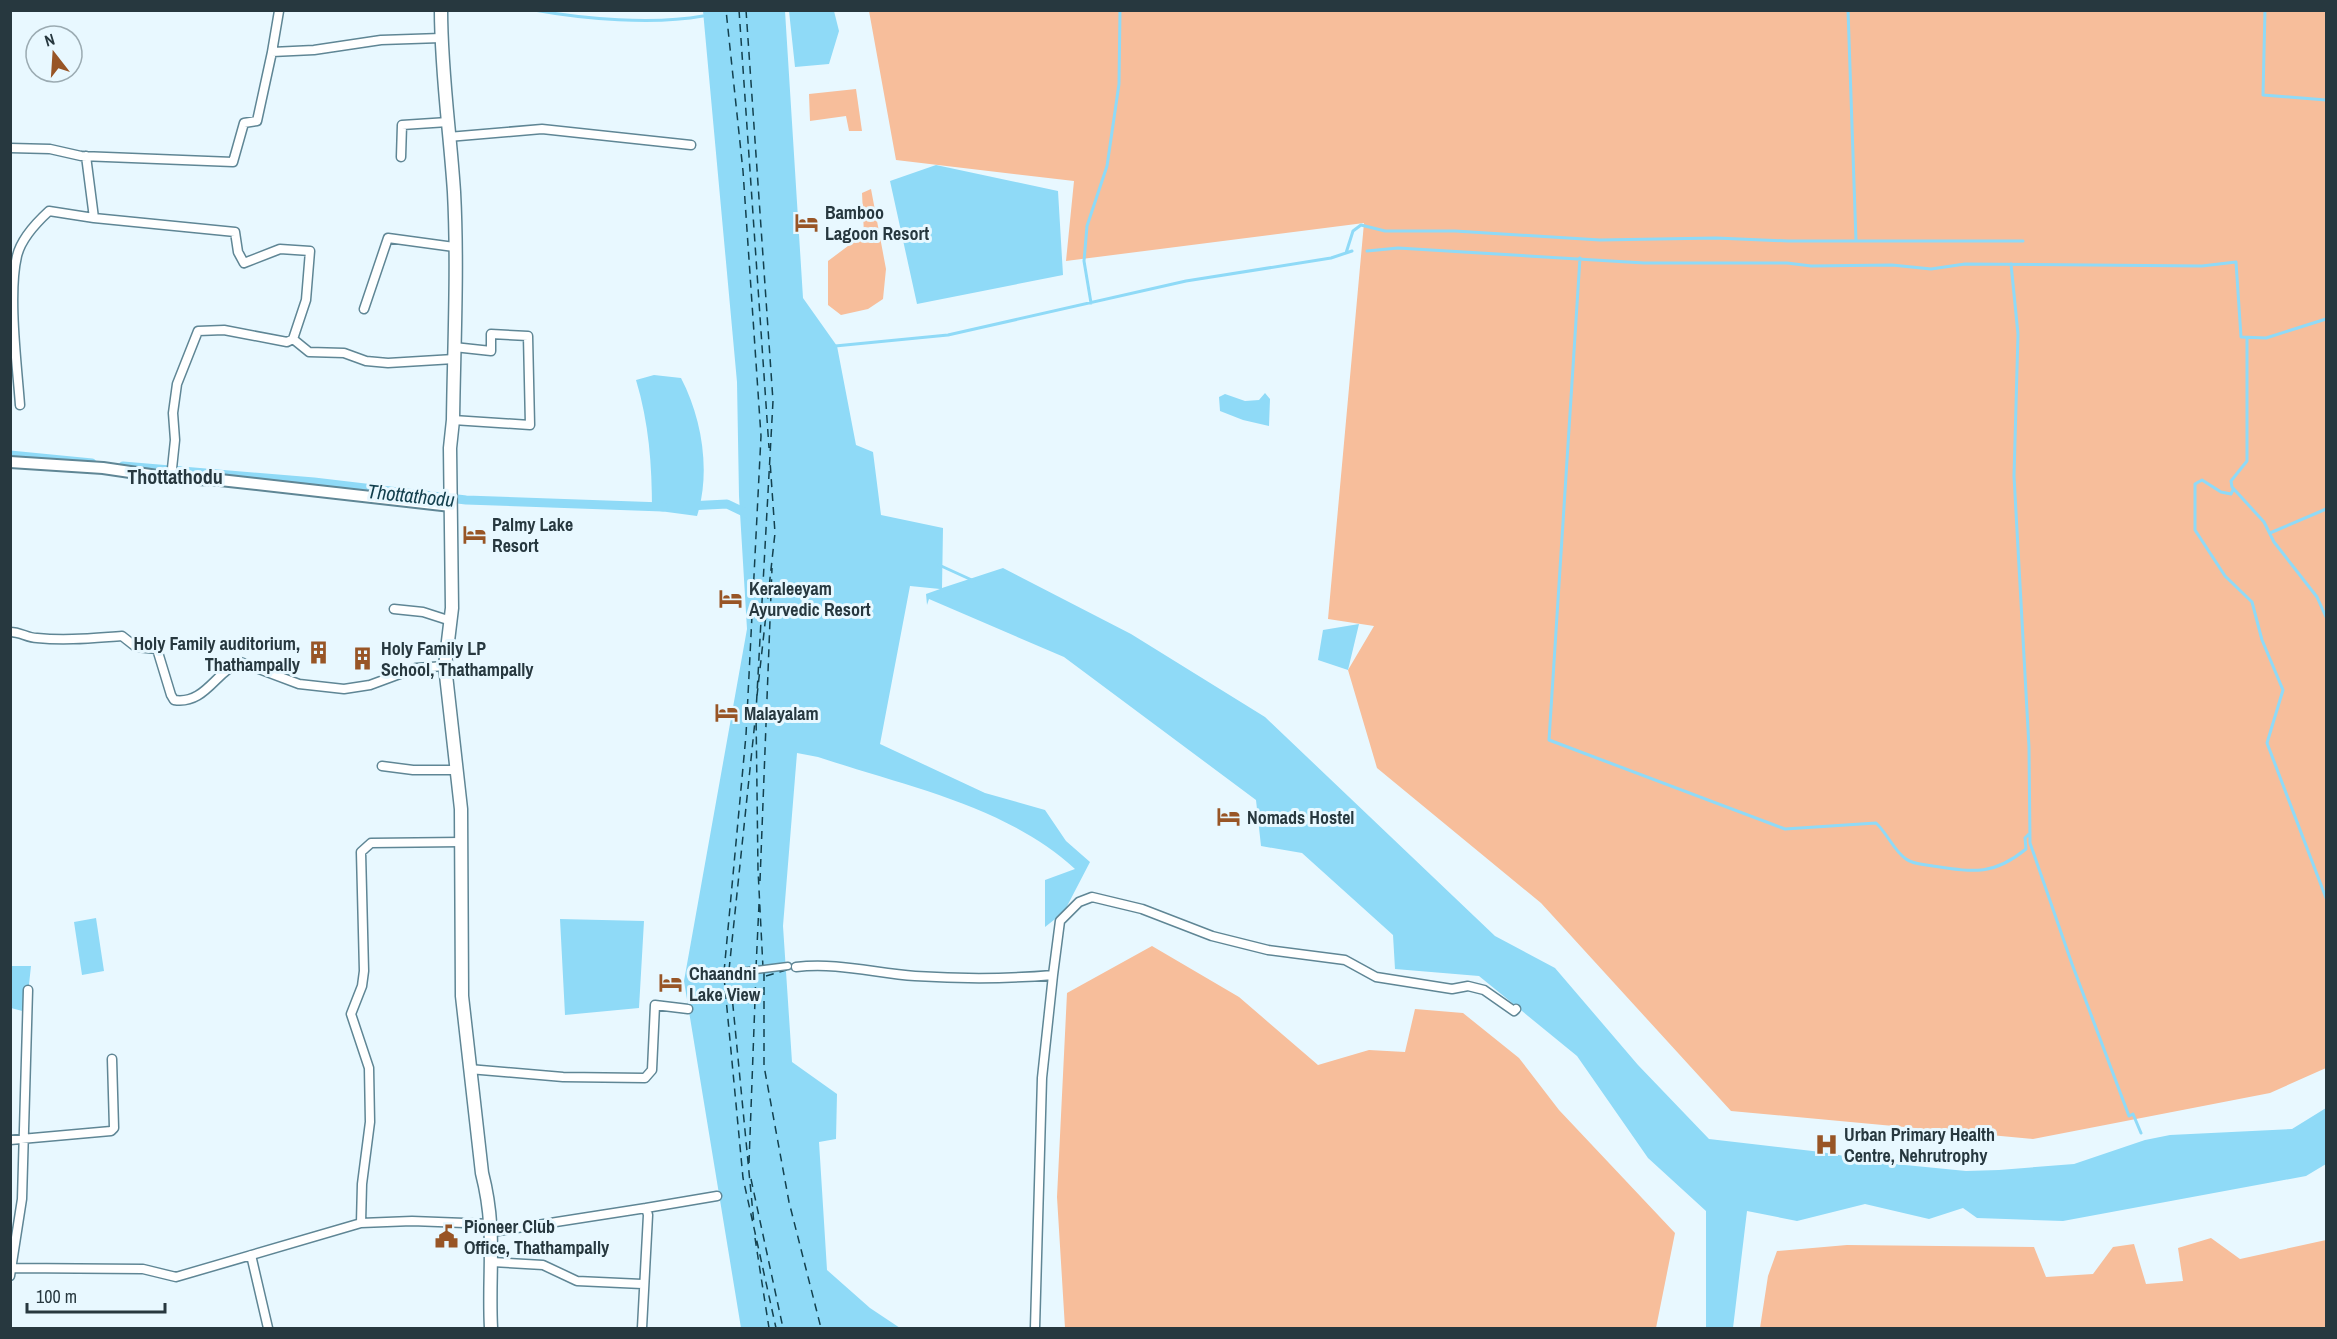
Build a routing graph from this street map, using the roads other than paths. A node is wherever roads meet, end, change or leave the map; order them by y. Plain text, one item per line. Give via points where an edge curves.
1 (441, 10) edge
2 (279, 11) edge
3 (441, 38) junction
4 (272, 52) junction
5 (448, 122) junction
6 (448, 136) junction
7 (691, 145) dead end
8 (10, 148) edge
9 (86, 156) junction
10 (401, 157) dead end
11 (94, 218) junction
12 (454, 247) junction
13 (364, 309) dead end
14 (293, 339) junction
15 (454, 353) junction
16 (20, 405) dead end
17 (453, 420) junction
18 (10, 462) edge
19 (172, 474) junction
20 (451, 501) junction
21 (394, 609) dead end
22 (451, 621) junction
23 (10, 632) edge
24 (445, 666) junction
25 (382, 766) dead end
26 (456, 770) junction
27 (462, 842) junction
28 (792, 966) joint
29 (1053, 975) junction
30 (700, 977) dead end
31 (28, 990) dead end
32 (688, 1009) dead end
33 (1516, 1009) dead end
34 (112, 1059) dead end
35 (469, 1069) junction
36 (23, 1138) junction
37 (10, 1140) edge
38 (717, 1196) dead end
39 (646, 1208) junction
40 (361, 1223) junction
41 (492, 1228) junction
42 (251, 1255) junction
43 (492, 1262) junction
44 (12, 1272) edge
45 (642, 1284) junction
46 (268, 1329) edge
47 (490, 1329) edge
48 (642, 1329) edge
49 (1035, 1329) edge

1 - 3 main road
2 - 4 street
3 - 4 street
3 - 5 main road
4 - 9 street via 257,121 244,123 233,162
5 - 6 main road
5 - 10 street via 402,125
6 - 7 street via 542,129
6 - 12 main road
8 - 9 street via 50,149
9 - 11 street
11 - 14 street via 235,232 244,263 280,249 310,250 306,300
11 - 16 street via 49,211 36,222 17,254 14,291
12 - 13 street via 388,238
12 - 15 main road
14 - 15 street via 309,352 388,363
14 - 19 street via 287,342 224,330 198,332 177,384
15 - 17 main road
15 - 17 street via 491,351 491,334 528,336 530,425
17 - 20 main road
18 - 19 street
19 - 20 street
20 - 22 main road
21 - 22 street via 423,612
22 - 24 main road
23 - 24 street via 69,641 122,636 136,647 157,649 171,695 180,701 209,689 240,662 299,684 344,689 370,685 416,668
24 - 26 main road
25 - 26 street
26 - 27 main road
27 - 35 main road via 462,996
27 - 40 street via 371,843 361,852 364,971 351,1014 369,1068 370,1122
28 - 29 street via 836,965 863,972 1001,979
28 - 30 street
29 - 33 street via 1060,921 1079,902 1092,897 1268,950 1345,960 1376,977 1452,990 1468,986 1484,990
29 - 49 street via 1041,1089
31 - 36 street
32 - 35 street via 655,1005 652,1070 645,1078 563,1077
34 - 36 street via 111,1131
35 - 41 main road
36 - 37 street
36 - 44 street via 21,1209
38 - 39 street
39 - 41 street
39 - 45 street
40 - 41 street via 412,1221
40 - 42 street
41 - 43 main road
42 - 44 street via 176,1277 143,1269
42 - 46 street
43 - 45 street via 543,1266 577,1281
43 - 47 main road
45 - 48 street

